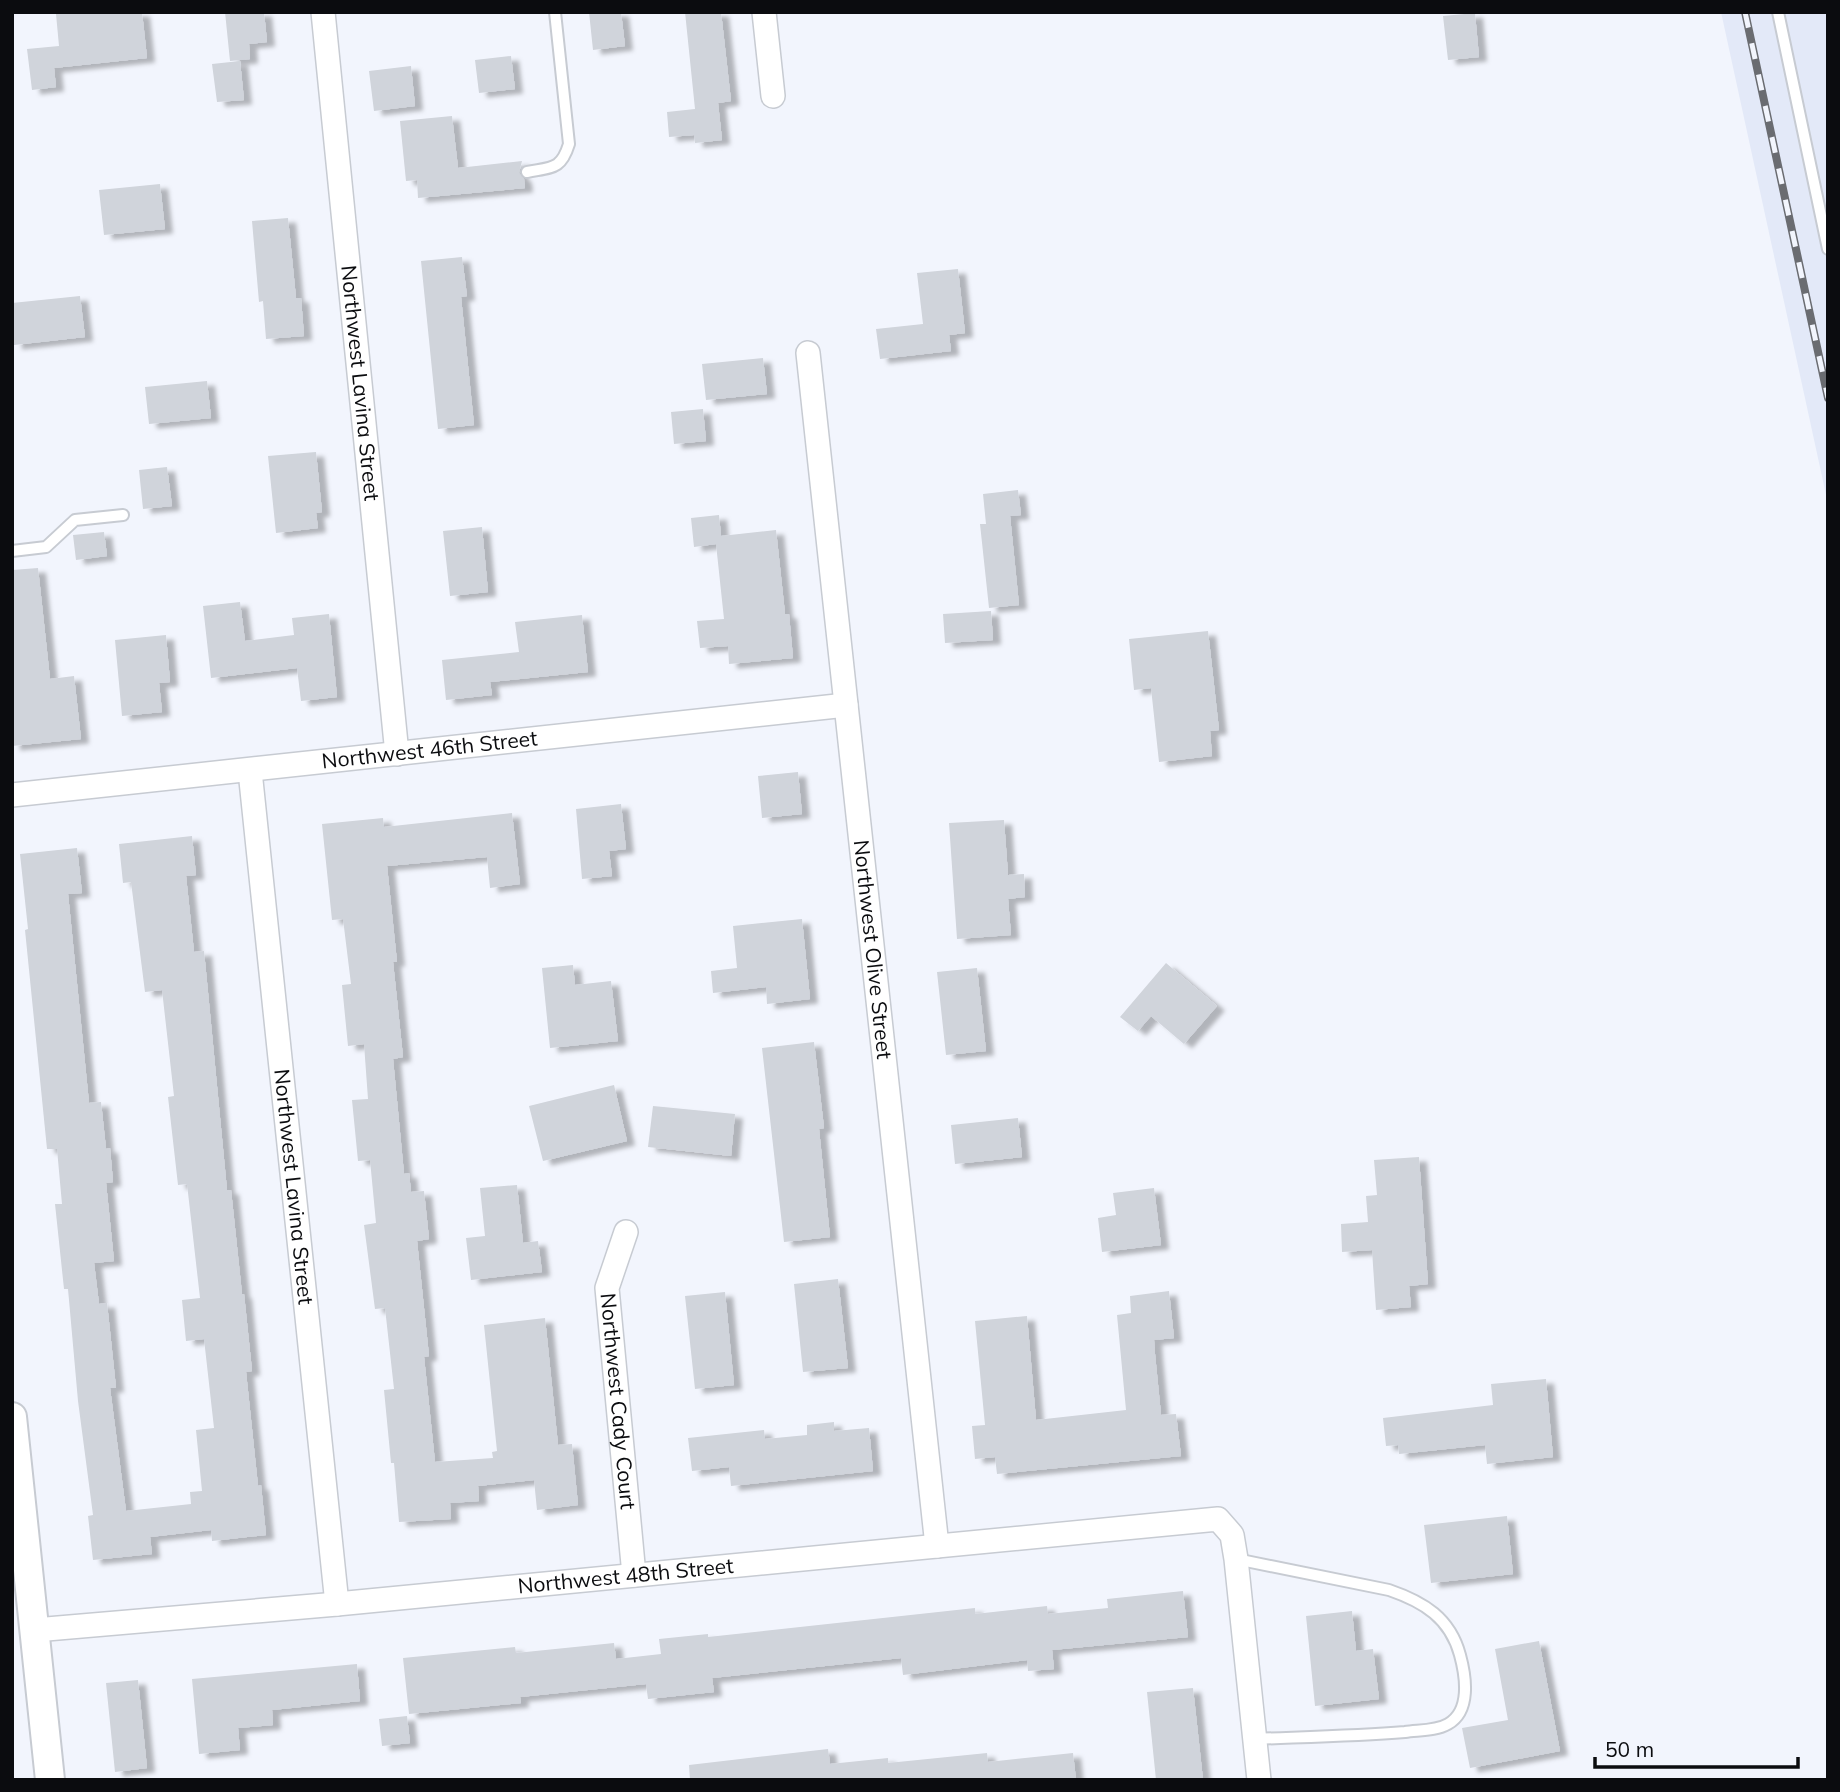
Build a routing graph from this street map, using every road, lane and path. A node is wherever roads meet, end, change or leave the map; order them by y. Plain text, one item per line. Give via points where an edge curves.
1 (323, 12) edge
2 (555, 12) edge
3 (764, 12) edge
4 (1778, 12) edge
5 (773, 96) dead end
6 (527, 172) dead end
7 (1828, 250) edge
8 (808, 353) dead end
9 (123, 516) dead end
10 (12, 551) edge
11 (846, 705) junction
12 (397, 754) junction
13 (250, 771) junction
14 (12, 795) edge
15 (626, 1232) dead end
16 (12, 1417) edge
17 (937, 1546) junction
18 (1236, 1559) junction
19 (634, 1575) junction
20 (337, 1604) junction
21 (35, 1630) junction
22 (1255, 1738) junction
23 (50, 1780) edge
24 (1259, 1780) edge

1 - 12 street, Northwest Lavina Street
2 - 6 lane via 569,144 557,166
3 - 5 street
4 - 7 lane
8 - 11 street, Northwest Olive Street
9 - 10 lane via 75,520 46,547
11 - 12 street, Northwest 46th Street
11 - 17 street, Northwest Olive Street
12 - 13 street, Northwest 46th Street
13 - 14 street, Northwest 46th Street
13 - 20 street, Northwest Lavina Street
15 - 19 street, Northwest Cady Court via 607,1288
16 - 21 street
17 - 18 street, Northwest 48th Street via 1218,1519 1232,1535
17 - 19 street, Northwest 48th Street
18 - 22 street
18 - 22 lane via 1413,1598 1432,1609 1457,1642 1466,1683 1457,1716 1435,1728
19 - 20 street, Northwest 48th Street
20 - 21 street, Northwest 48th Street
21 - 23 street
22 - 24 street

